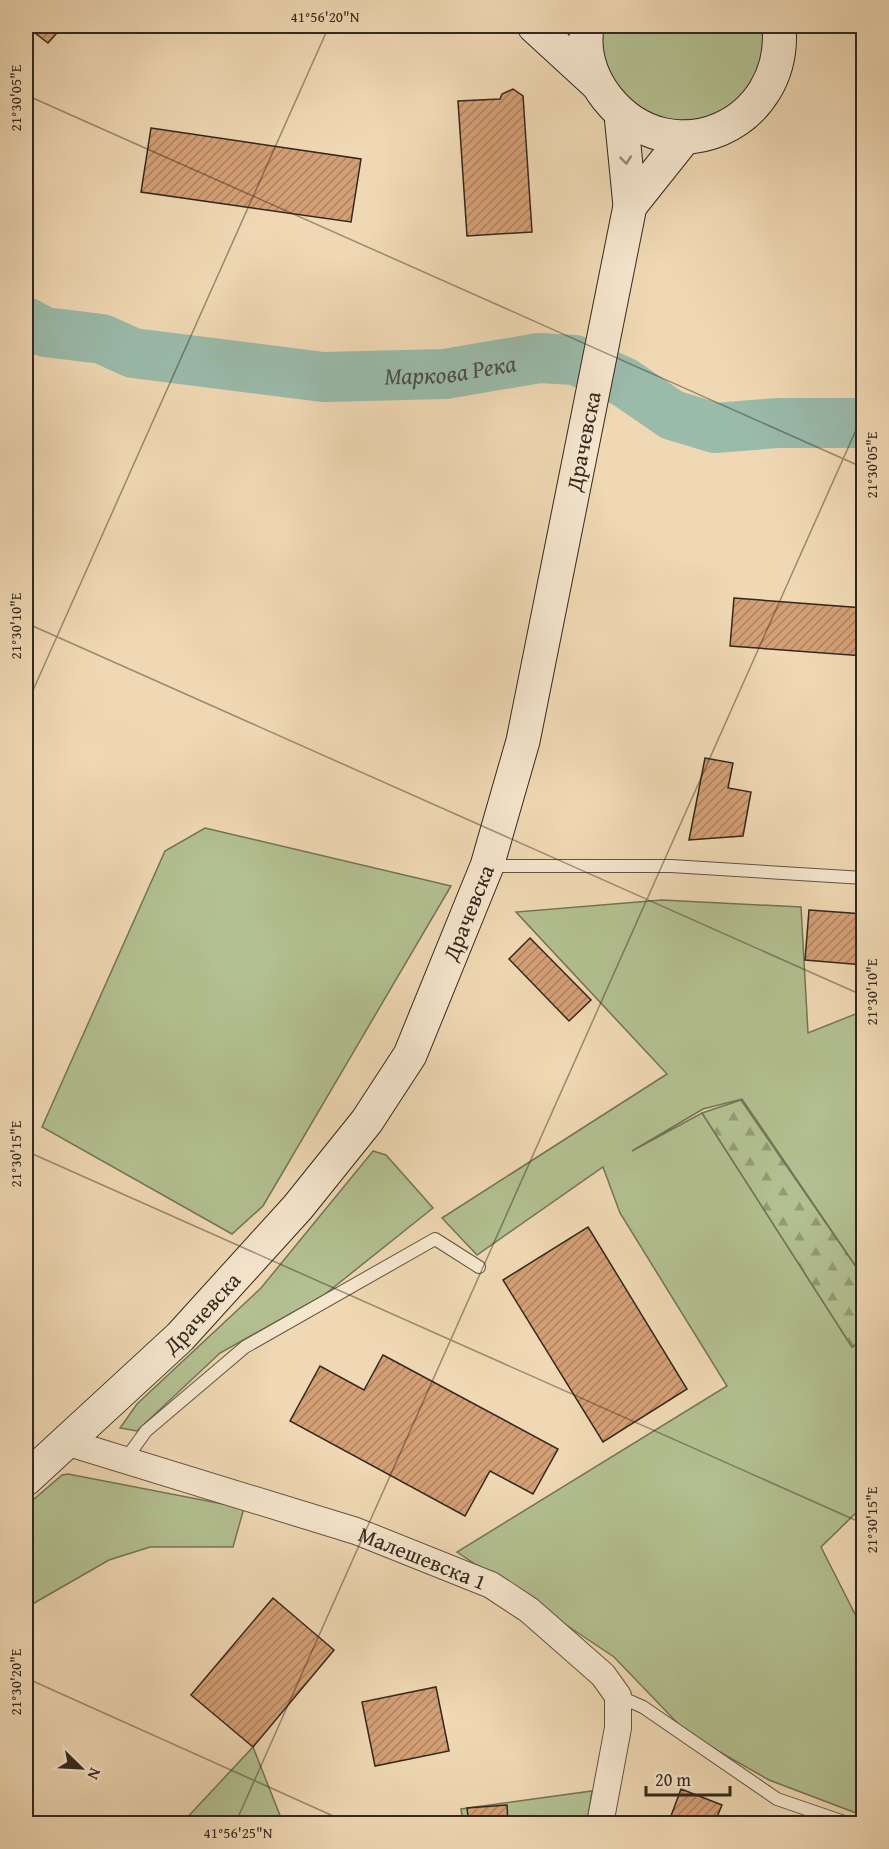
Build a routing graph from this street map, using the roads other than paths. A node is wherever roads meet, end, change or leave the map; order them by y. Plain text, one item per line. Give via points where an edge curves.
1 (534, 26) edge
2 (587, 26) edge
3 (784, 31) edge
4 (596, 83) junction
5 (621, 115) junction
6 (685, 137) junction
7 (630, 206) junction
8 (487, 866) junction
9 (864, 878) edge
10 (479, 1267) dead end
11 (66, 1442) junction
12 (125, 1460) junction
13 (26, 1479) edge
14 (618, 1696) junction
15 (600, 1824) edge
16 (850, 1824) edge

1 - 4 main road
2 - 4 main road via 585,47
3 - 6 main road via 770,82 751,109 732,124
4 - 5 main road
5 - 6 main road via 651,132
5 -> 7 main road, Драчевска
6 - 7 main road, Драчевска
7 - 8 main road, Драчевска via 523,741
8 - 9 lane via 671,866
8 - 11 main road, Драчевска via 410,1055 367,1121 298,1207 180,1337
10 - 12 lane via 435,1239 245,1347 146,1431
11 - 12 street, Малешевска 1
11 - 13 main road, Драчевска
12 - 14 street, Малешевска 1 via 356,1531 491,1585 556,1631 603,1675
14 - 15 street via 618,1728
14 - 16 lane via 643,1707 777,1799

